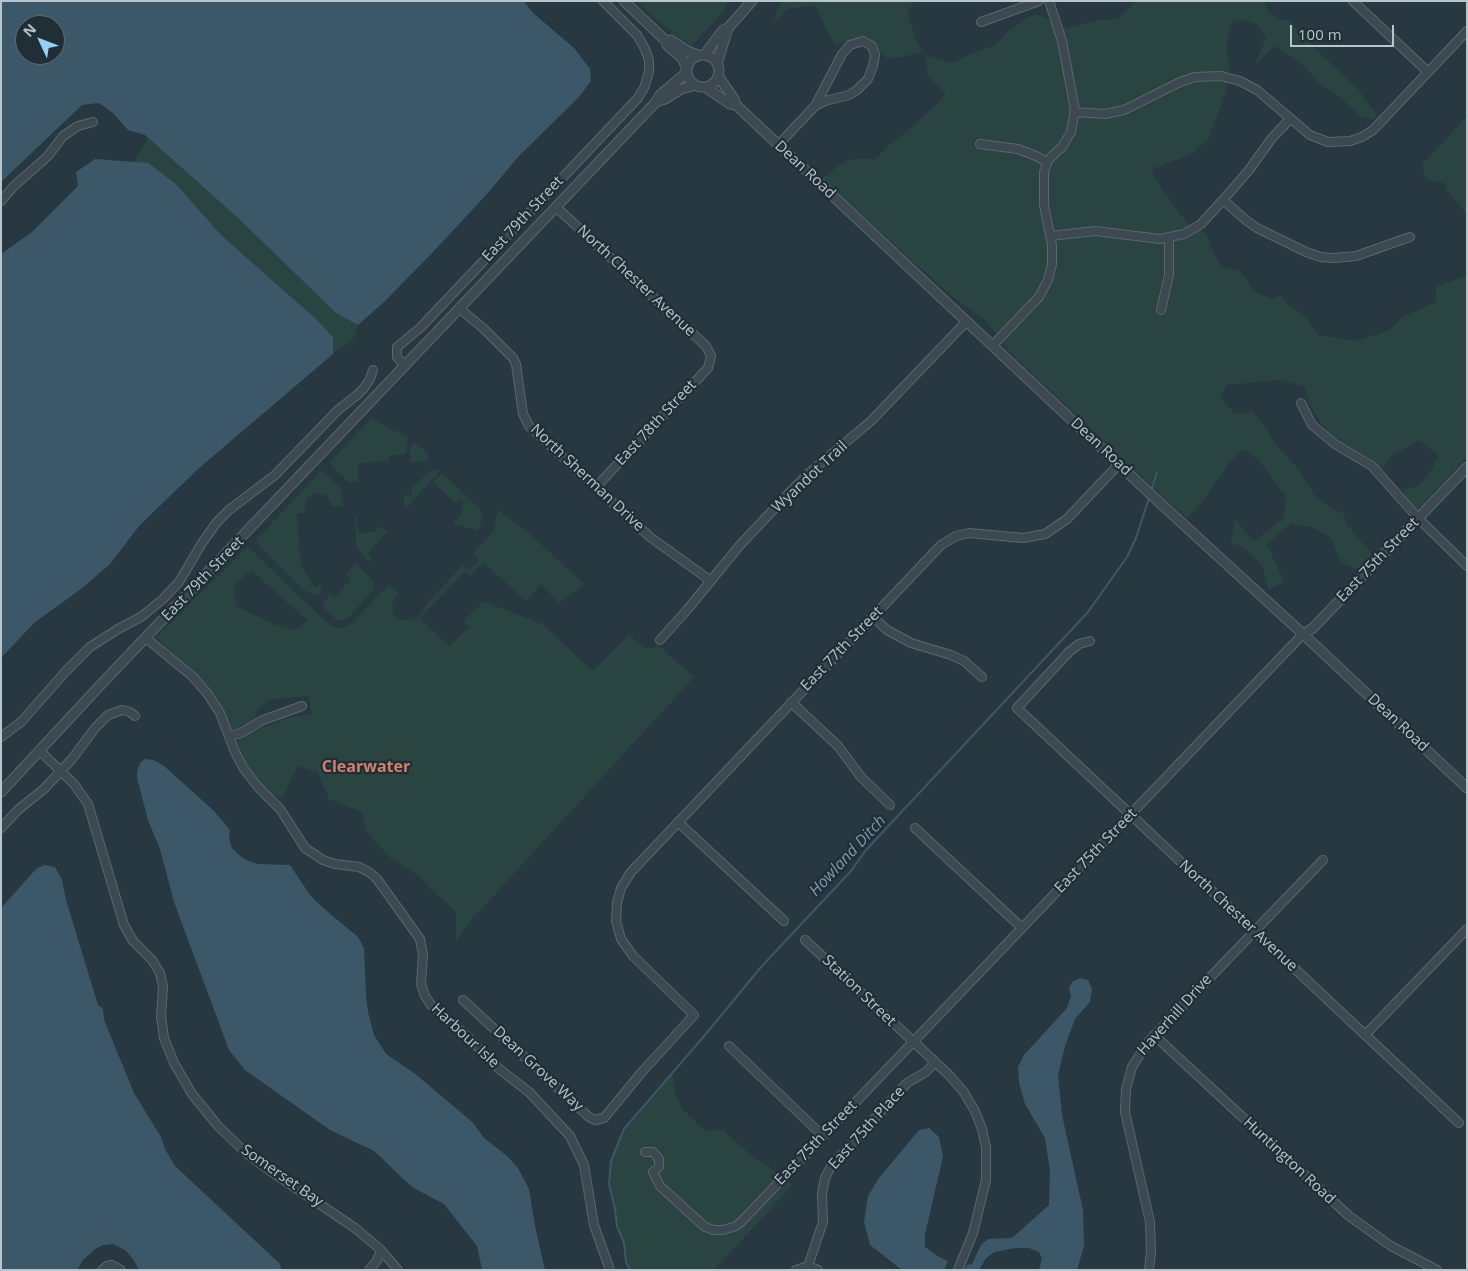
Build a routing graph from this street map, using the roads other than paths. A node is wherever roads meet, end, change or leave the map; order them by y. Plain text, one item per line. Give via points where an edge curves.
1 (603, 1) edge
2 (624, 1) edge
3 (752, 1) edge
4 (1040, 1) edge
5 (1049, 1) edge
6 (1353, 1) edge
7 (981, 22) dead end
8 (728, 28) junction
9 (1467, 31) edge
10 (666, 41) junction
11 (701, 55) junction
12 (718, 64) junction
13 (686, 70) junction
14 (1428, 72) junction
15 (718, 76) junction
16 (695, 85) junction
17 (705, 87) junction
18 (656, 102) junction
19 (736, 105) junction
20 (815, 106) junction
21 (1074, 112) junction
22 (1290, 118) junction
23 (92, 122) dead end
24 (980, 144) dead end
25 (778, 145) junction
26 (1047, 162) junction
27 (1223, 200) junction
28 (1, 201) edge
29 (556, 207) junction
30 (1050, 236) junction
31 (1410, 236) dead end
32 (1169, 238) junction
33 (460, 309) junction
34 (1161, 310) dead end
35 (967, 321) junction
36 (993, 345) junction
37 (711, 357) joint
38 (405, 366) junction
39 (373, 370) dead end
40 (1301, 403) dead end
41 (1119, 464) junction
42 (1467, 466) edge
43 (596, 487) junction
44 (1418, 518) junction
45 (1467, 566) edge
46 (711, 581) junction
47 (872, 617) junction
48 (1303, 634) junction
49 (146, 638) junction
50 (660, 640) dead end
51 (1090, 641) dead end
52 (982, 676) dead end
53 (791, 702) junction
54 (302, 706) dead end
55 (135, 716) dead end
56 (229, 736) junction
57 (1, 737) edge
58 (40, 751) junction
59 (61, 771) junction
60 (1467, 788) edge
61 (1, 792) edge
62 (890, 806) dead end
63 (1130, 815) junction
64 (678, 822) junction
65 (1, 828) edge
66 (915, 828) dead end
67 (1323, 860) dead end
68 (784, 921) dead end
69 (1022, 928) junction
70 (1467, 928) edge
71 (1254, 932) junction
72 (805, 940) dead end
73 (463, 1000) dead end
74 (694, 1015) joint
75 (1365, 1035) junction
76 (1154, 1036) junction
77 (912, 1042) junction
78 (730, 1046) dead end
79 (935, 1062) junction
80 (1459, 1123) dead end
81 (823, 1136) junction
82 (645, 1152) dead end
83 (381, 1251) junction
84 (808, 1266) junction
85 (102, 1270) edge
86 (120, 1270) edge
87 (369, 1270) edge
88 (398, 1270) edge
89 (610, 1270) edge
90 (796, 1270) edge
91 (818, 1270) edge
92 (958, 1270) edge
93 (1149, 1270) edge
94 (1437, 1270) edge

1 - 38 street, East 79th Street via 640,38 649,66 646,85 638,98 416,332 397,346 397,357
2 - 10 street
3 - 8 street
4 - 7 street
5 - 21 street via 1063,47
6 - 14 street
8 - 11 street
8 - 12 street
9 - 14 street
10 - 11 street via 671,40 687,51
10 - 13 street via 683,59
11 - 12 street via 714,59
11 - 13 street via 692,59
12 - 15 street
13 - 16 street
13 - 18 street, East 79th Street
14 - 22 street via 1365,136 1335,143 1310,136
15 - 17 street
15 - 19 street, Dean Road
16 - 17 street
16 - 18 street, East 79th Street
17 - 19 street, Dean Road
18 - 29 street, East 79th Street
19 - 25 street, Dean Road
20 - 20 street via 849,95 864,84 874,61 870,44 857,42 846,49
20 - 25 street
21 - 22 street via 1104,114 1124,110 1180,82 1215,76 1252,86
21 - 26 street via 1068,138
22 - 27 street
23 - 28 street via 63,136 48,156
24 - 26 street via 1018,149
25 - 35 street, Dean Road
26 - 30 street via 1044,195
27 - 31 street via 1260,230 1321,257 1356,256
27 - 32 street via 1193,230
29 - 33 street, East 79th Street
29 - 37 street, North Chester Avenue via 706,346
30 - 32 street via 1095,231
30 - 36 street via 1052,264 1044,288 1035,302
32 - 34 street via 1169,276
33 - 38 street, East 79th Street
33 - 43 street, North Sherman Drive via 513,358 523,414 528,424
35 - 36 street, Dean Road
35 - 46 street, Wyandot Trail via 871,421 797,486 740,545
36 - 41 street, Dean Road
37 - 43 street, East 78th Street via 708,368
38 - 49 street, East 79th Street
39 - 57 street via 370,380 358,395 338,410 275,475 217,522 179,582 164,599 141,617 90,647 21,722
40 - 44 street via 1312,425 1334,444 1372,466
41 - 47 street, East 77th Street via 1067,519 1045,534 1022,538 969,533 950,539 936,549
41 - 48 street, Dean Road
42 - 44 street, East 75th Street
43 - 46 street, North Sherman Drive via 650,537
44 - 45 street
44 - 48 street, East 75th Street via 1313,628
46 - 50 street, Wyandot Trail
47 - 52 street via 911,643 951,655
47 - 53 street, East 77th Street
48 - 60 street, Dean Road
48 - 63 street, East 75th Street
49 - 56 street, Harbour Isle via 201,686 216,707
49 - 58 street, East 79th Street
51 - 63 street, North Chester Avenue via 1069,652 1017,708
53 - 62 street via 838,746 860,777
53 - 64 street, East 77th Street
54 - 56 street
55 - 59 street via 122,710 108,715
56 - 89 street, Harbour Isle via 244,769 280,809 305,848 323,860 359,867 377,880 420,940 423,955 421,984 431,1005 498,1068 529,1092 570,1136 585,1167 596,1231
58 - 59 street, Somerset Bay
58 - 61 street, East 79th Street
59 - 65 street
59 - 83 street, Somerset Bay via 88,804 128,933 159,970 163,987 161,1016 164,1038 192,1094 246,1153 347,1222
63 - 69 street, East 75th Street
63 - 71 street, North Chester Avenue
64 - 68 street
64 - 74 street, East 77th Street via 631,872 618,896 616,914 619,933 631,954
66 - 69 street
67 - 71 street, Haverhill Drive
69 - 77 street, East 75th Street
70 - 75 street
71 - 75 street, North Chester Avenue
71 - 76 street, Haverhill Drive
72 - 77 street, Station Street
73 - 74 street, Dean Grove Way via 595,1120 609,1114
75 - 80 street, North Chester Avenue
76 - 93 street, Haverhill Drive via 1132,1067 1124,1105 1150,1222
76 - 94 street, Huntington Road via 1349,1216 1391,1246
77 - 79 street, Station Street
77 - 81 street, East 75th Street
78 - 81 street
79 - 84 street, East 75th Place via 926,1072 907,1083 831,1166 822,1194 823,1222
79 - 92 street, Station Street via 968,1098 980,1122 986,1150 986,1180 980,1207 968,1249
81 - 82 street, East 75th Street via 741,1222 723,1230 705,1227 662,1188 653,1172 659,1167 659,1159 653,1152
83 - 87 street
83 - 88 street, Somerset Bay
84 - 90 street
84 - 91 street
85 - 86 street via 112,1265

